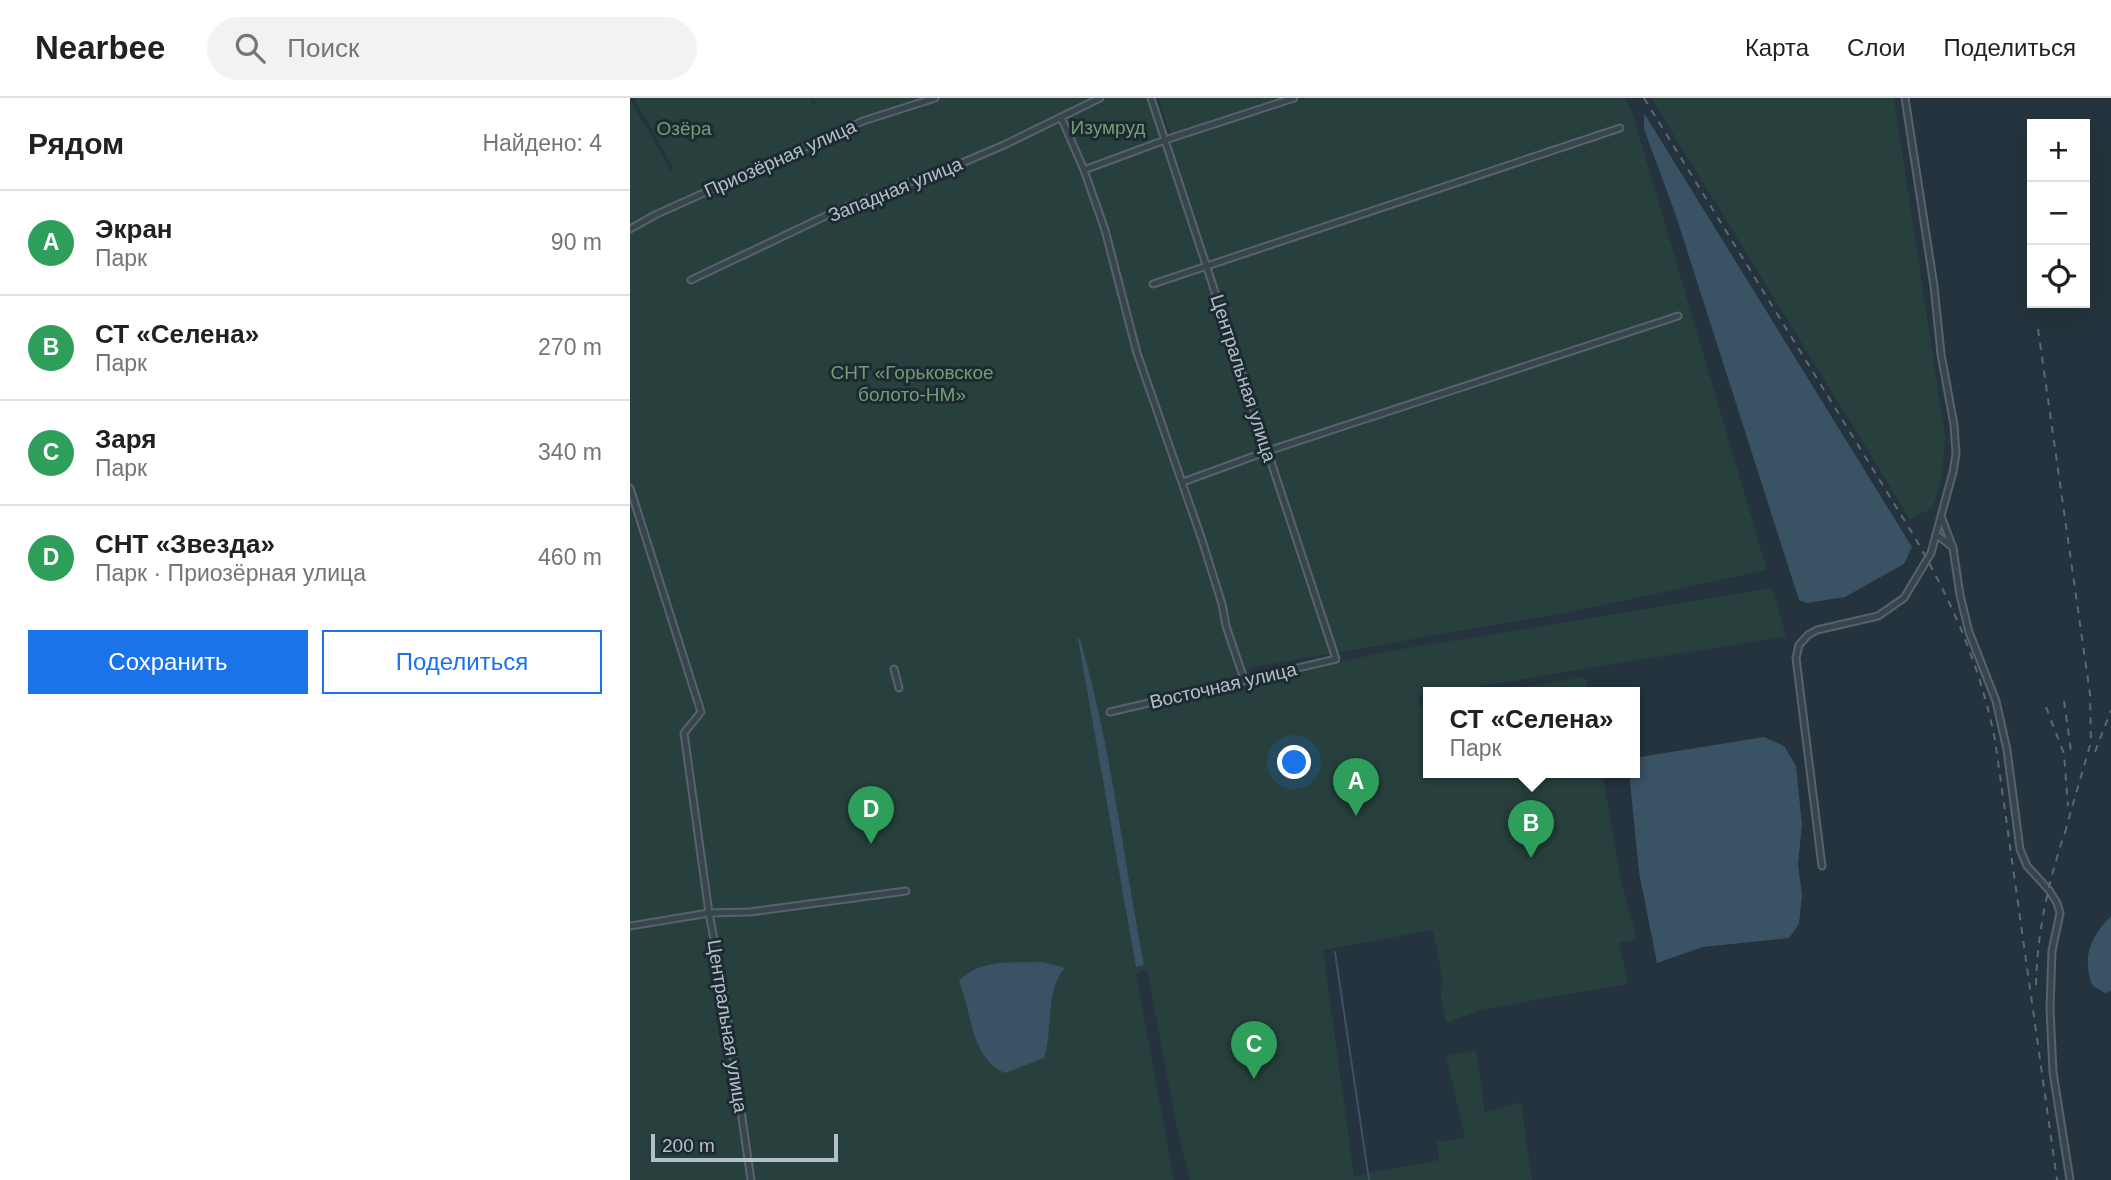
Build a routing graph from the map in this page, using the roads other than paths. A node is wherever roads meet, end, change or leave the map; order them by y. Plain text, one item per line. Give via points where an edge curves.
1 (935, 98) edge
2 (1100, 98) edge
3 (1152, 98) edge
4 (1294, 98) edge
5 (1905, 98) edge
6 (1061, 117) junction
7 (1620, 128) dead end
8 (1165, 140) junction
9 (1084, 170) junction
10 (630, 229) edge
11 (1206, 265) junction
12 (691, 280) dead end
13 (1153, 284) dead end
14 (1678, 316) dead end
15 (1268, 451) junction
16 (1183, 482) junction
17 (630, 488) edge
18 (1941, 516) junction
19 (1936, 534) junction
20 (1953, 548) junction
21 (1336, 659) joint
22 (894, 669) dead end
23 (1244, 679) junction
24 (899, 688) dead end
25 (1110, 712) dead end
26 (1822, 866) dead end
27 (906, 891) dead end
28 (709, 913) junction
29 (630, 926) edge
30 (751, 1180) edge
31 (2070, 1180) edge

1 - 10 street, Приозёрная улица via 821,139
2 - 6 street, Западная улица
3 - 8 street, Центральная улица
4 - 8 street
5 - 18 street via 1954,425 1956,454
6 - 9 street
6 - 12 street, Западная улица via 934,175 836,211
7 - 11 street
8 - 9 street
8 - 11 street, Центральная улица
9 - 16 street via 1137,353
11 - 13 street
11 - 15 street, Центральная улица
14 - 15 street
15 - 16 street
15 - 21 street, Центральная улица
16 - 23 street
17 - 28 street via 701,712 684,733
18 - 19 street
18 - 20 street
19 - 20 street
19 - 26 street via 1924,568 1898,605 1867,620 1817,631 1799,645 1796,658
20 - 31 street via 1969,632 1999,713 2020,849 2060,913 2052,951 2050,1007 2053,1072
21 - 23 street, Восточная улица
22 - 24 street
23 - 25 street, Восточная улица
27 - 28 street via 750,912
28 - 29 street
28 - 30 street, Центральная улица

